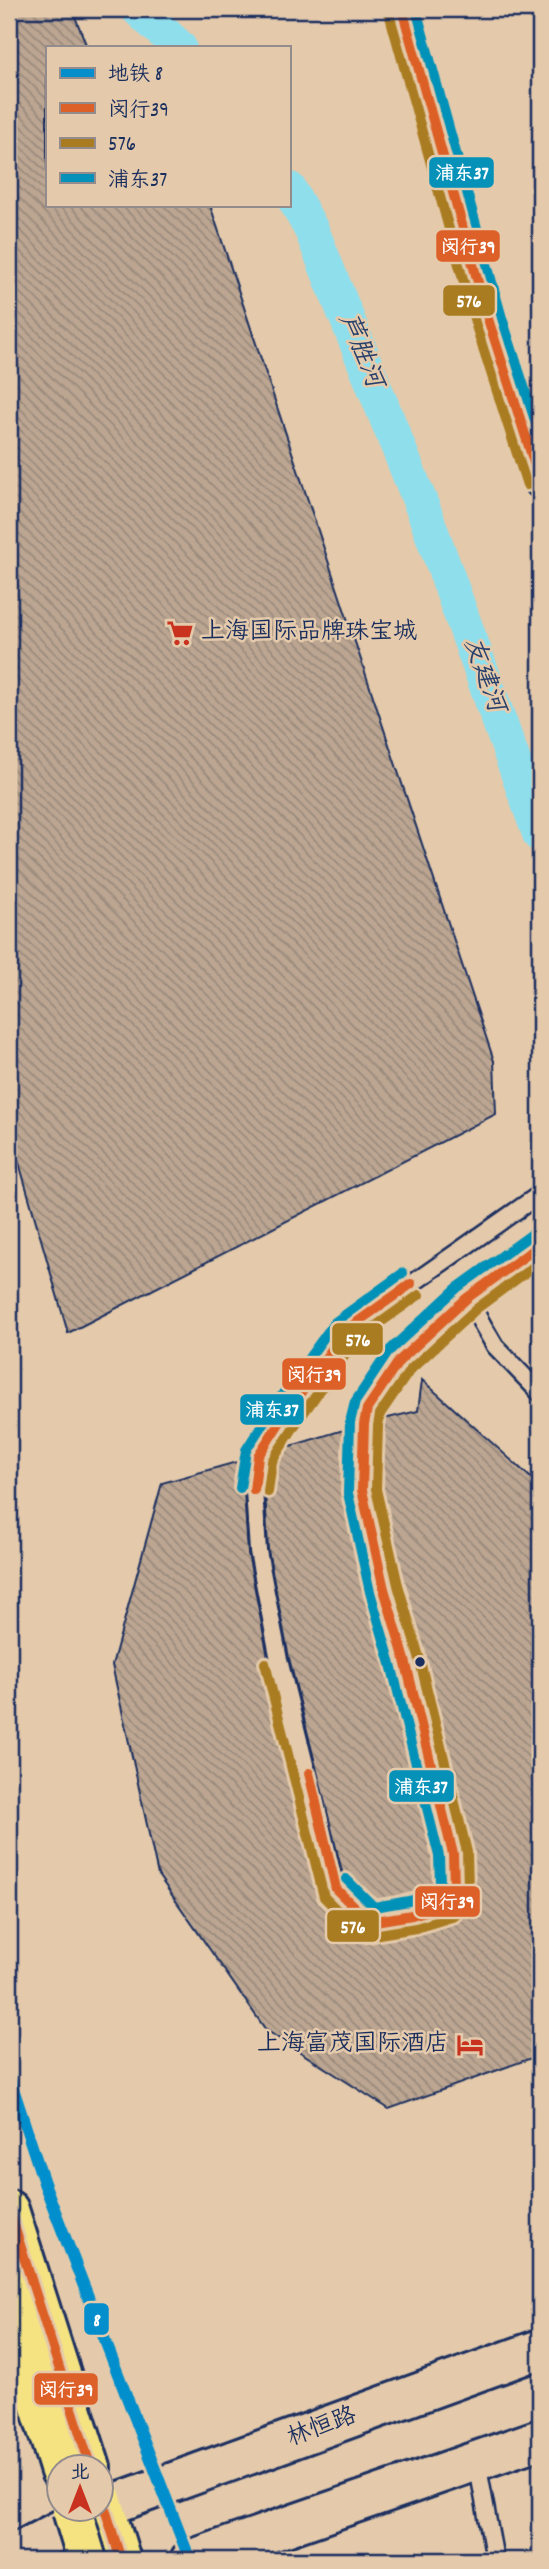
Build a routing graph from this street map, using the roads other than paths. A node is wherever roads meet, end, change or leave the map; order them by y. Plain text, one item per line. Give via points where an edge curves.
1 (402, 9) edge
2 (540, 481) edge
3 (540, 1194) edge
4 (540, 1245) edge
5 (467, 1298) junction
6 (540, 1393) edge
7 (9, 2210) edge
8 (9, 2307) edge
9 (540, 2349) edge
10 (540, 2439) edge
11 (55, 2454) edge
12 (87, 2454) edge
13 (477, 2462) junction
14 (116, 2499) edge
15 (65, 2524) edge
16 (92, 2524) edge
17 (104, 2524) edge
18 (9, 2557) edge
19 (87, 2560) edge
20 (121, 2560) edge
21 (190, 2560) edge
22 (495, 2560) edge

1 - 2 street via 489,322
3 - 5 lane via 346,1330 258,1456 254,1490 258,1550 279,1660 336,1889 369,1922 446,1905 454,1885 450,1841 362,1490 364,1424 367,1409 399,1361
4 - 5 lane
5 - 6 lane via 495,1346
7 - 12 main road
8 - 11 main road
9 - 14 main road, 林恒路
10 - 13 main road
13 - 21 main road
13 - 22 lane
15 - 18 main road, 林恒路
16 - 19 main road, bridge
17 - 20 main road

